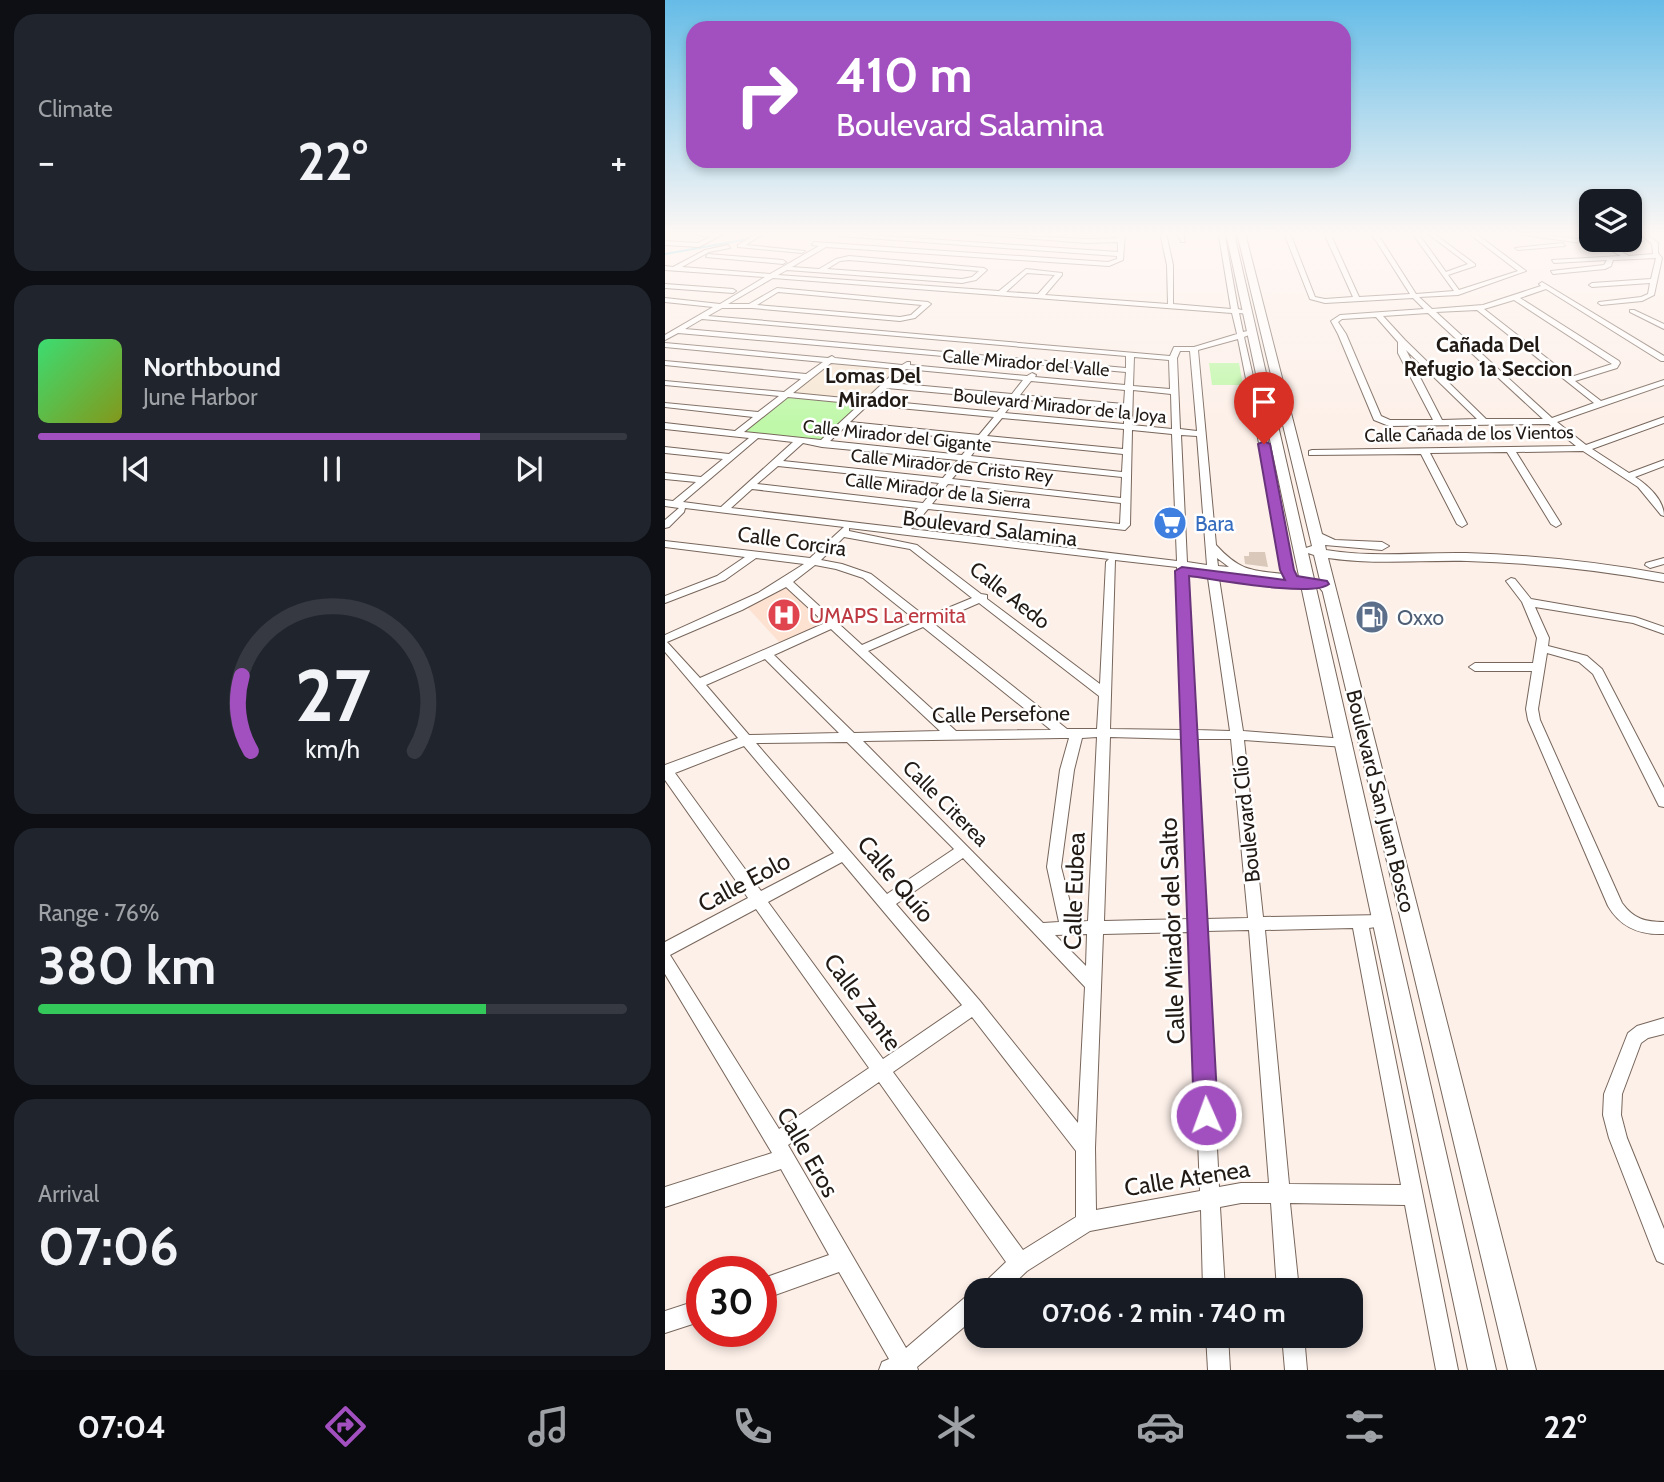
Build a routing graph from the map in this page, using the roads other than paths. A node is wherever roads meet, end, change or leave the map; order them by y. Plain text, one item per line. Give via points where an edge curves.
1 (725, 297) edge
2 (728, 297) edge
3 (766, 297) edge
4 (857, 297) edge
5 (1039, 297) edge
6 (1171, 297) edge
7 (1234, 297) edge
8 (1245, 297) edge
9 (1257, 297) edge
10 (1312, 297) edge
11 (1386, 297) edge
12 (1415, 297) edge
13 (1564, 297) edge
14 (1610, 297) edge
15 (1650, 297) edge
16 (1516, 298) joint
17 (1357, 299) joint
18 (665, 300) edge
19 (1616, 301) junction
20 (1171, 303) dead end
21 (1601, 303) dead end
22 (716, 304) junction
23 (750, 307) junction
24 (1479, 308) junction
25 (1236, 311) junction
26 (1429, 311) junction
27 (1632, 311) dead end
28 (1248, 312) junction
29 (1377, 314) junction
30 (1664, 316) edge
31 (700, 317) junction
32 (1646, 317) junction
33 (763, 320) junction
34 (1664, 327) edge
35 (867, 329) junction
36 (665, 331) edge
37 (678, 331) junction
38 (1241, 335) junction
39 (739, 336) junction
40 (1254, 337) junction
41 (665, 338) edge
42 (936, 338) junction
43 (1268, 341) junction
44 (1402, 342) junction
45 (665, 345) edge
46 (1055, 345) junction
47 (847, 346) junction
48 (1194, 349) junction
49 (718, 350) junction
50 (920, 352) junction
51 (1175, 353) junction
52 (1130, 354) junction
53 (1664, 359) edge
54 (828, 361) junction
55 (665, 363) edge
56 (1041, 363) junction
57 (695, 366) junction
58 (904, 368) junction
59 (1128, 370) junction
60 (809, 377) junction
61 (1028, 379) junction
62 (1570, 380) junction
63 (1664, 382) edge
64 (666, 384) edge
65 (1417, 384) junction
66 (1445, 384) junction
67 (885, 385) junction
68 (1128, 388) junction
69 (1175, 392) junction
70 (786, 395) junction
71 (1014, 396) junction
72 (866, 403) junction
73 (665, 405) edge
74 (1601, 405) junction
75 (1127, 407) junction
76 (761, 415) junction
77 (998, 416) junction
78 (1664, 420) edge
79 (1551, 421) junction
80 (1439, 423) junction
81 (1485, 423) junction
82 (843, 424) junction
83 (665, 426) edge
84 (1127, 429) junction
85 (1177, 433) junction
86 (736, 434) junction
87 (1201, 434) junction
88 (756, 436) junction
89 (981, 438) junction
90 (800, 442) junction
91 (822, 444) junction
92 (1585, 448) junction
93 (1510, 449) junction
94 (665, 450) edge
95 (1424, 450) junction
96 (1127, 452) junction
97 (1312, 453) dead end
98 (730, 457) junction
99 (964, 459) junction
100 (776, 463) junction
101 (1664, 463) edge
102 (1126, 475) junction
103 (665, 476) edge
104 (1628, 476) junction
105 (703, 480) junction
106 (945, 481) junction
107 (751, 486) junction
108 (1125, 501) junction
109 (671, 506) edge
110 (926, 506) junction
111 (723, 510) junction
112 (1664, 513) edge
113 (665, 524) edge
114 (1462, 524) dead end
115 (1556, 524) dead end
116 (843, 531) junction
117 (904, 532) junction
118 (665, 544) edge
119 (1312, 545) junction
120 (1211, 546) junction
121 (1182, 548) junction
122 (754, 555) junction
123 (1356, 556) junction
124 (1664, 561) edge
125 (814, 562) junction
126 (1111, 562) junction
127 (1147, 562) junction
128 (1657, 566) edge
129 (1182, 568) junction
130 (1213, 572) junction
131 (1254, 575) junction
132 (1664, 578) edge
133 (1291, 579) junction
134 (1511, 581) dead end
135 (788, 583) junction
136 (1319, 583) junction
137 (983, 597) junction
138 (665, 600) edge
139 (1527, 602) junction
140 (926, 623) junction
141 (834, 624) junction
142 (1664, 631) edge
143 (665, 639) edge
144 (665, 645) edge
145 (1543, 648) junction
146 (862, 649) junction
147 (767, 654) junction
148 (1475, 667) dead end
149 (1539, 667) junction
150 (698, 684) junction
151 (1105, 694) junction
152 (1104, 733) junction
153 (1191, 734) junction
154 (1071, 735) junction
155 (1237, 735) junction
156 (953, 736) junction
157 (849, 737) junction
158 (748, 739) junction
159 (1345, 743) junction
160 (666, 771) edge
161 (1664, 802) edge
162 (964, 850) junction
163 (844, 854) junction
164 (759, 901) junction
165 (886, 902) junction
166 (1360, 921) junction
167 (1383, 921) junction
168 (1256, 922) junction
169 (1199, 924) junction
170 (1095, 926) junction
171 (1067, 927) junction
172 (1664, 928) edge
173 (1040, 929) junction
174 (665, 950) edge
175 (665, 961) edge
176 (1093, 985) junction
177 (974, 1006) junction
178 (1664, 1026) edge
179 (882, 1069) junction
180 (1086, 1148) junction
181 (780, 1150) junction
182 (1279, 1192) junction
183 (1414, 1195) junction
184 (665, 1197) edge
185 (1209, 1197) junction
186 (1086, 1222) junction
187 (1664, 1254) edge
188 (841, 1261) junction
189 (1020, 1264) junction
190 (1004, 1278) edge
191 (1213, 1278) edge
192 (1287, 1278) edge
193 (777, 1284) edge
194 (964, 1313) edge
195 (686, 1315) edge
196 (665, 1322) edge
197 (1218, 1348) edge
198 (1294, 1348) edge
199 (900, 1368) edge
200 (1219, 1370) edge
201 (1296, 1370) edge
202 (1447, 1370) edge
203 (1482, 1370) edge
204 (1522, 1370) edge

1 - 22 street
2 - 22 street
3 - 23 street
4 - 23 street via 927,303 913,317 900,319
5 - 25 street
6 - 20 street
7 - 25 street
8 - 28 main road
9 - 43 main road, Boulevard San Juan Bosco
10 - 17 street
11 - 17 street
12 - 26 street
13 - 53 street
14 - 19 street
15 - 19 street
16 - 24 street
16 - 62 street via 1616,363
18 - 22 street
19 - 21 street
22 - 23 street
22 - 31 street
22 - 36 street
24 - 26 street
24 - 62 street
25 - 28 street
25 - 38 street
26 - 29 street
26 - 79 street
27 - 32 street
28 - 40 main road
29 - 44 street
29 - 80 street via 1334,319 1377,418 1389,423
30 - 32 street
31 - 33 street
31 - 37 street
32 - 34 street
33 - 35 street
33 - 39 street
35 - 42 street
35 - 47 street
37 - 39 street
37 - 41 street
38 - 40 street
38 - 48 street
38 - 133 street
39 - 47 street
39 - 49 street
40 - 43 main road
40 - 119 main road via 1296,527 1307,532
42 - 46 street
42 - 50 street
43 - 119 main road, Boulevard San Juan Bosco
44 - 65 street via 1402,353
44 - 66 street
45 - 49 street, Calle Mirador del Valle
46 - 52 street
46 - 56 street
47 - 50 street
47 - 54 street
48 - 51 street
48 - 87 street, Boulevard Clío
49 - 54 street, Calle Mirador del Valle
49 - 57 street
50 - 56 street
50 - 58 street
51 - 52 street
51 - 69 street, Calle Mirador del Salto
52 - 59 street
54 - 58 street, Calle Mirador del Valle
54 - 60 street
55 - 57 street
56 - 59 street
56 - 61 street
57 - 60 street
57 - 64 street
58 - 61 street, Calle Mirador del Valle
58 - 67 street
59 - 68 street
60 - 70 street
61 - 68 street, Calle Mirador del Valle
61 - 71 street
62 - 74 street
63 - 74 street
64 - 70 street, Boulevard Mirador de la Joya
65 - 66 street
65 - 80 street
66 - 81 street
67 - 71 street
67 - 72 street
68 - 69 street, Calle Mirador del Valle
68 - 75 street
69 - 85 street, Calle Mirador del Salto
70 - 72 street, Boulevard Mirador de la Joya
70 - 76 street
71 - 75 street
71 - 77 street
72 - 77 street, Boulevard Mirador de la Joya
72 - 82 street
73 - 76 street
74 - 79 street
75 - 84 street
76 - 86 street
77 - 84 street, Boulevard Mirador de la Joya
77 - 89 street
78 - 92 street, Calle Cañada de los Vientos
79 - 81 street
79 - 92 street
80 - 81 street
82 - 89 street
82 - 91 street
83 - 86 street, Calle Mirador del Gigante
84 - 85 street, Boulevard Mirador de la Joya
84 - 96 street
85 - 87 street, Boulevard Mirador de la Joya
85 - 121 street, Calle Mirador del Salto
86 - 88 street, Calle Mirador del Gigante
87 - 120 street, Boulevard Clío
88 - 90 street, Calle Mirador del Gigante
88 - 98 street
89 - 96 street
89 - 99 street
90 - 91 street, Calle Mirador del Gigante
90 - 100 street
91 - 99 street, Calle Mirador del Gigante
92 - 93 street, Calle Cañada de los Vientos
92 - 104 street
93 - 95 street, Calle Cañada de los Vientos
93 - 115 street
94 - 98 street
95 - 97 street, Calle Cañada de los Vientos
95 - 114 street
96 - 102 street
98 - 105 street
99 - 102 street, Calle Mirador del Gigante
99 - 106 street
100 - 106 street, Calle Mirador de Cristo Rey
100 - 107 street
101 - 104 street
102 - 108 street
103 - 105 street
104 - 112 street
105 - 109 street
106 - 108 street, Calle Mirador de Cristo Rey
106 - 110 street
107 - 110 street, Calle Mirador de la Sierra
107 - 111 street
108 - 110 street, Calle Mirador de la Sierra via 1125,525 1121,528
109 - 111 street, Boulevard Salamina
109 - 113 street
109 - 116 street, Boulevard Salamina
110 - 117 street
111 - 117 street, Boulevard Salamina
116 - 125 street
116 - 126 street, Boulevard Salamina
116 - 137 street, Calle Aedo via 913,547
117 - 127 street, Boulevard Salamina
118 - 122 street, Calle Corcira
119 - 123 main road
119 - 128 main road via 1474,546
119 - 136 main road, Boulevard San Juan Bosco
120 - 130 street, Boulevard Clío
120 - 131 street via 1230,564
121 - 127 street
121 - 129 street, Calle Mirador del Salto
122 - 125 street, Calle Corcira
122 - 138 street via 721,578
123 - 132 main road via 1574,562
123 - 136 main road via 1336,561
124 - 128 street
125 - 135 street
125 - 140 street, Calle Corcira via 867,576
126 - 129 street, Boulevard Salamina
126 - 151 street, Calle Eubea
127 - 129 street, Boulevard Salamina
129 - 130 street, Boulevard Salamina
129 - 153 street, Calle Mirador del Salto
130 - 131 street, Boulevard Salamina
130 - 136 street, Boulevard Salamina
130 - 155 street, Boulevard Clío
131 - 133 street, Boulevard Salamina
133 - 136 street, Boulevard Salamina
134 - 139 street
135 - 141 street
135 - 143 street
136 - 159 main road, Boulevard San Juan Bosco
136 - 204 main road, Boulevard San Juan Bosco
137 - 140 street
137 - 151 street, Calle Aedo
139 - 142 street via 1635,620
139 - 145 street via 1540,628
140 - 146 street
140 - 154 street, Calle Corcira
141 - 146 street
141 - 147 street
144 - 150 street, Calle Quío
145 - 149 street
145 - 161 street via 1583,659 1598,671
146 - 156 street
147 - 150 street
147 - 157 street, Calle Citerea
148 - 149 street
149 - 172 street via 1534,720 1616,906 1632,924
150 - 158 street, Calle Quío
151 - 152 street, Calle Eubea
152 - 153 street, Calle Persefone
152 - 154 street, Calle Persefone
152 - 170 street, Calle Eubea
153 - 155 street, Calle Persefone
153 - 169 street, Calle Mirador del Salto
154 - 156 street, Calle Persefone
154 - 171 street via 1054,867
155 - 159 street, Calle Persefone
155 - 168 street, Boulevard Clío
156 - 157 street, Calle Persefone
157 - 158 street, Calle Persefone
157 - 162 street, Calle Citerea
158 - 160 street, Calle Persefone
158 - 163 street, Calle Quío
159 - 167 main road, Boulevard San Juan Bosco
160 - 164 street, Calle Zante
162 - 165 street
162 - 173 street, Calle Citerea
163 - 164 street, Calle Eolo
163 - 165 street, Calle Quío
164 - 174 street, Calle Eolo
164 - 179 street, Calle Zante
165 - 177 street, Calle Quío
166 - 167 street
166 - 168 street
166 - 183 street
167 - 203 main road, Boulevard San Juan Bosco
168 - 169 street
168 - 182 street, Boulevard Clío
169 - 170 street
169 - 185 street, Calle Mirador del Salto
170 - 171 street
170 - 176 street, Calle Eubea
171 - 173 street
173 - 176 street, Calle Citerea
175 - 181 street, Calle Eros
176 - 180 street, Calle Eubea
177 - 179 street
177 - 180 street, Calle Quío
178 - 187 street via 1634,1038 1613,1094 1612,1115
179 - 181 street
179 - 189 street, Calle Zante
180 - 186 street, Calle Eubea
181 - 184 street
181 - 188 street, Calle Eros
182 - 183 street, Calle Atenea
182 - 185 street, Calle Atenea
182 - 192 street, Boulevard Clío
183 - 202 street
185 - 186 street, Calle Atenea
185 - 191 street, Calle Mirador del Salto
186 - 189 street, Calle Atenea
188 - 193 street
188 - 199 street, Calle Eros
189 - 190 street, Calle Atenea
194 - 199 street
195 - 196 street
197 - 200 street
198 - 201 street

